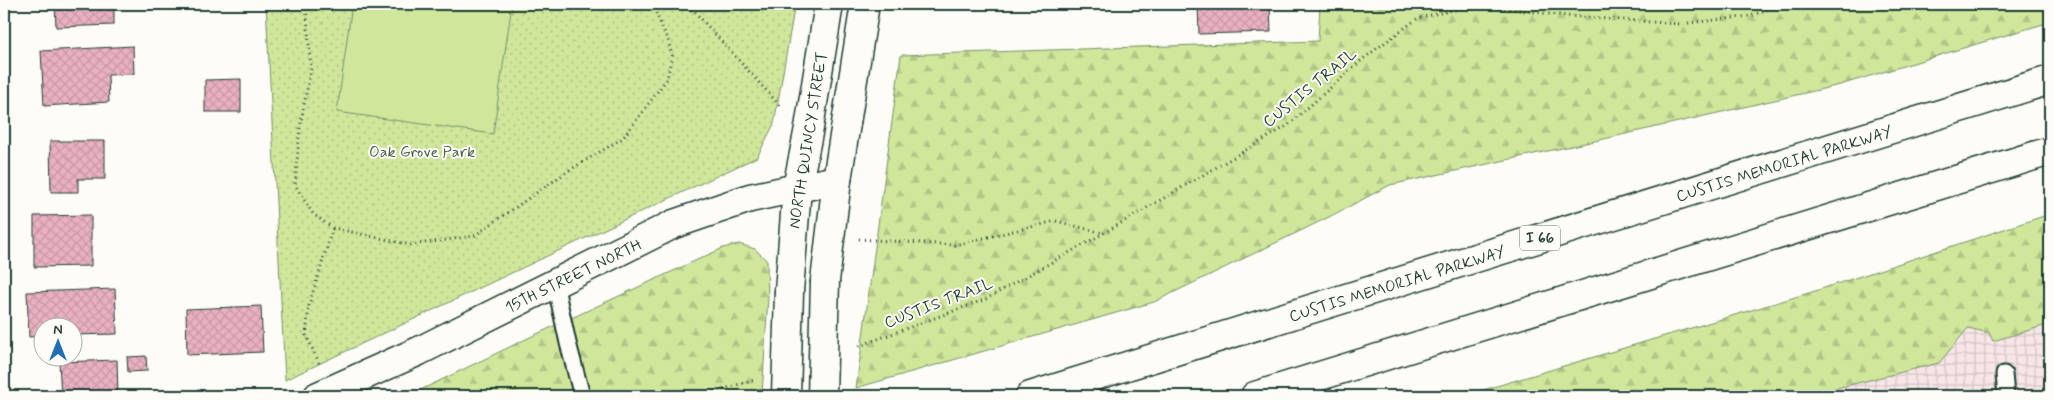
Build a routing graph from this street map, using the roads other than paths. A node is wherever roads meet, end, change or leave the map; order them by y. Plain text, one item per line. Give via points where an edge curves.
1 (829, 4) edge
2 (866, 4) edge
3 (2050, 80) edge
4 (2050, 151) edge
5 (837, 180) junction
6 (796, 188) junction
7 (555, 283) junction
8 (2004, 374) dead end
9 (318, 396) edge
10 (582, 396) edge
11 (786, 396) edge
12 (822, 396) edge
13 (1030, 396) edge
14 (1255, 396) edge
15 (2006, 396) edge

1 - 6 main road, NORTH QUINCY STREET
2 - 5 main road
3 - 13 main road, CUSTIS MEMORIAL PARKWAY / I 66
4 - 14 main road
5 - 6 main road, 15TH STREET NORTH
5 - 12 main road, bridge via 825,281
6 - 7 main road, 15TH STREET NORTH via 750,198 674,224
6 - 11 main road, NORTH QUINCY STREET, bridge
7 - 9 main road, 15TH STREET NORTH via 419,351
7 - 10 lane
8 - 15 lane

